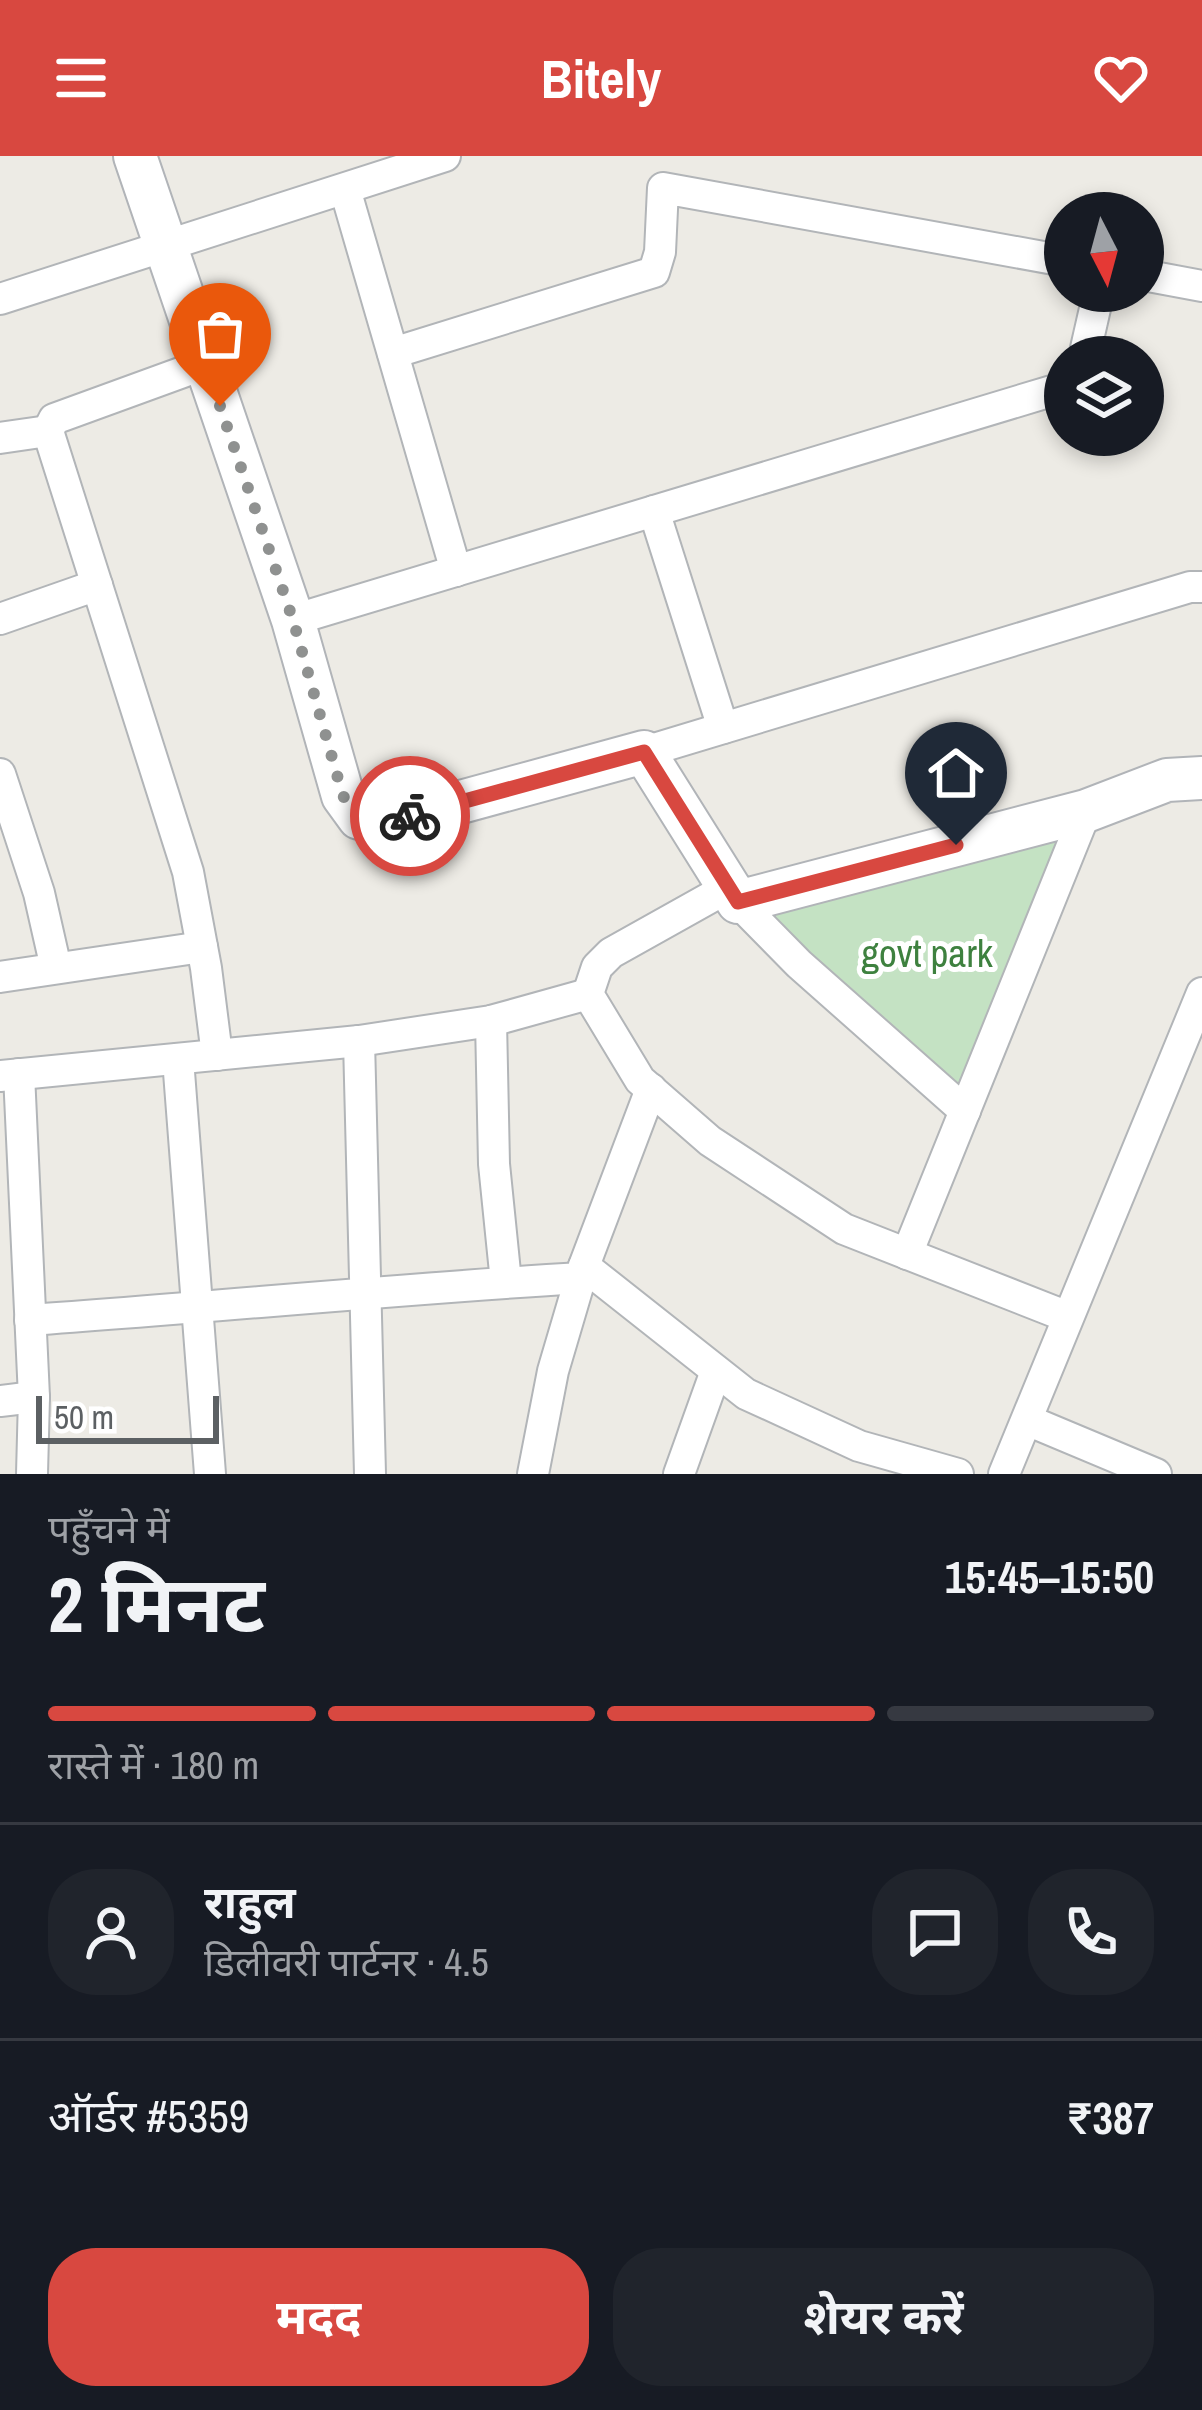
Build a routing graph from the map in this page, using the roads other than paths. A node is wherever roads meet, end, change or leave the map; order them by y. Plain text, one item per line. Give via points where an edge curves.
1 (135, 156) edge
2 (445, 156) edge
3 (345, 189) junction
4 (166, 248) junction
5 (1044, 257) edge
6 (1164, 279) edge
7 (1202, 286) edge
8 (0, 298) edge
9 (393, 353) junction
10 (206, 364) junction
11 (1044, 393) edge
12 (48, 431) junction
13 (0, 439) edge
14 (654, 511) junction
15 (456, 572) junction
16 (97, 585) junction
17 (1202, 587) edge
18 (0, 619) edge
19 (293, 620) junction
20 (723, 728) junction
21 (644, 752) junction
22 (0, 774) edge
23 (1202, 778) edge
24 (1086, 811) junction
25 (734, 894) junction
26 (202, 947) junction
27 (56, 968) junction
28 (0, 976) edge
29 (1202, 993) edge
30 (588, 994) junction
31 (491, 1021) junction
32 (359, 1042) junction
33 (217, 1055) junction
34 (178, 1059) junction
35 (9, 1075) edge
36 (651, 1089) junction
37 (965, 1111) junction
38 (907, 1254) junction
39 (583, 1272) junction
40 (506, 1282) junction
41 (365, 1291) junction
42 (198, 1308) junction
43 (1068, 1317) junction
44 (30, 1320) junction
45 (716, 1371) junction
46 (34, 1397) junction
47 (0, 1401) edge
48 (1027, 1420) junction
49 (32, 1474) edge
50 (210, 1474) edge
51 (370, 1474) edge
52 (533, 1474) edge
53 (679, 1474) edge
54 (958, 1474) edge
55 (1004, 1474) edge
56 (1156, 1474) edge

1 - 4 street
2 - 3 street
3 - 4 street
3 - 9 street
4 - 8 street
4 - 10 street
5 - 9 street via 663,188 654,272
6 - 7 street
9 - 15 street
10 - 12 street via 54,419
10 - 19 street
11 - 14 street
12 - 13 street
12 - 16 street
14 - 15 street
14 - 20 street
15 - 19 street
16 - 18 street
16 - 26 street via 188,872
17 - 20 street
19 - 21 street via 343,796 359,818 384,823
20 - 21 street
21 - 25 street
22 - 27 street
23 - 24 street via 1167,779
24 - 25 street
24 - 37 street
25 - 30 street via 610,953
25 - 37 street
26 - 27 street
26 - 33 street
27 - 28 street
29 - 43 street
30 - 31 street
30 - 36 street
31 - 32 street
31 - 40 street
32 - 33 street
32 - 41 street
33 - 34 street
34 - 35 street
34 - 42 street
35 - 44 street
36 - 38 street via 710,1141 825,1216
36 - 39 street
37 - 38 street
38 - 43 street
39 - 40 street
39 - 45 street
39 - 52 street
40 - 41 street
41 - 42 street
41 - 51 street
42 - 44 street
42 - 50 street
43 - 48 street
44 - 46 street
45 - 53 street
45 - 54 street via 746,1394 859,1446
46 - 47 street
46 - 49 street
48 - 55 street
48 - 56 street

